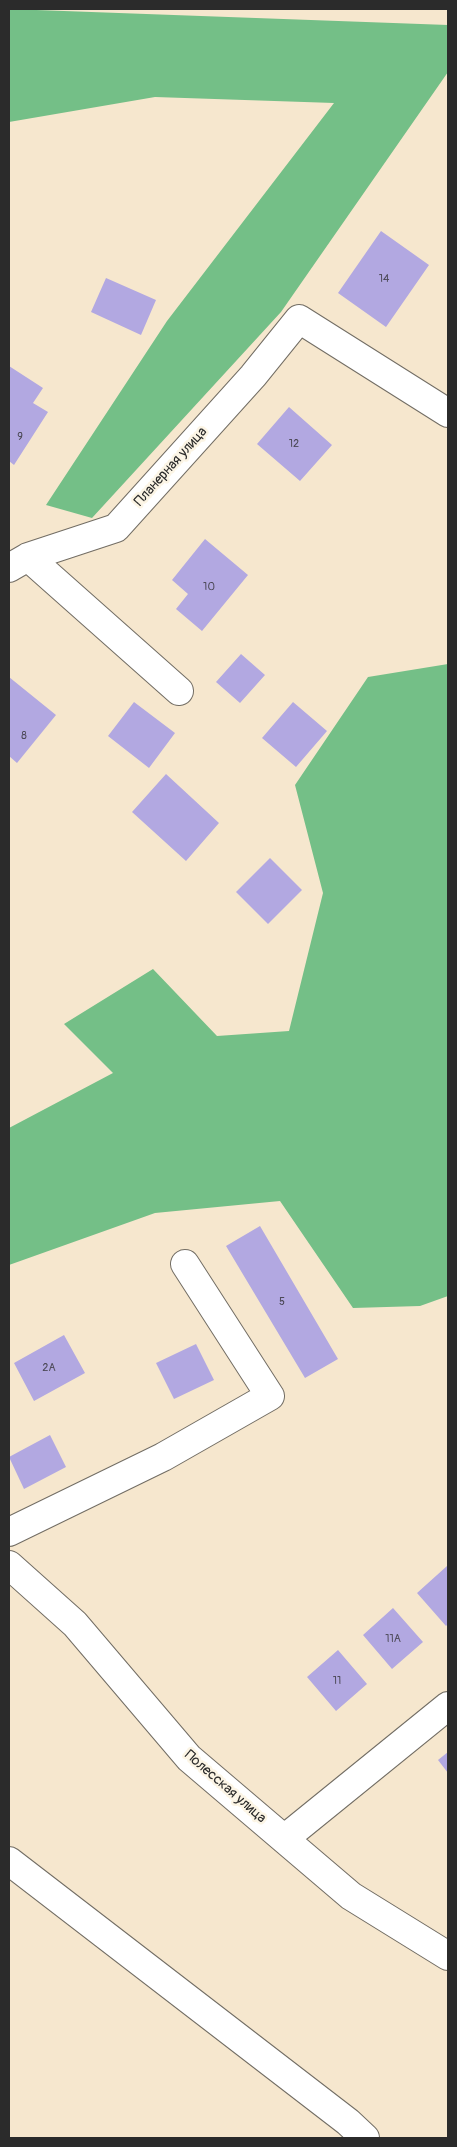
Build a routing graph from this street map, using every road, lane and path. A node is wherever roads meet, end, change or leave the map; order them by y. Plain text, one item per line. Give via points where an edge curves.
1 (448, 413) edge
2 (18, 562) edge
3 (179, 691) dead end
4 (186, 1264) dead end
5 (9, 1532) edge
6 (9, 1565) edge
7 (448, 1706) edge
8 (284, 1839) junction
9 (9, 1861) edge
10 (448, 1956) edge
11 (365, 2138) edge

1 - 2 street, Планерная улица via 299,319 253,376 116,528
2 - 3 street
4 - 5 street via 270,1396 163,1457
6 - 8 street, Полесская улица via 75,1624 189,1758
7 - 8 street
8 - 10 street, Полесская улица via 351,1896
9 - 11 street

